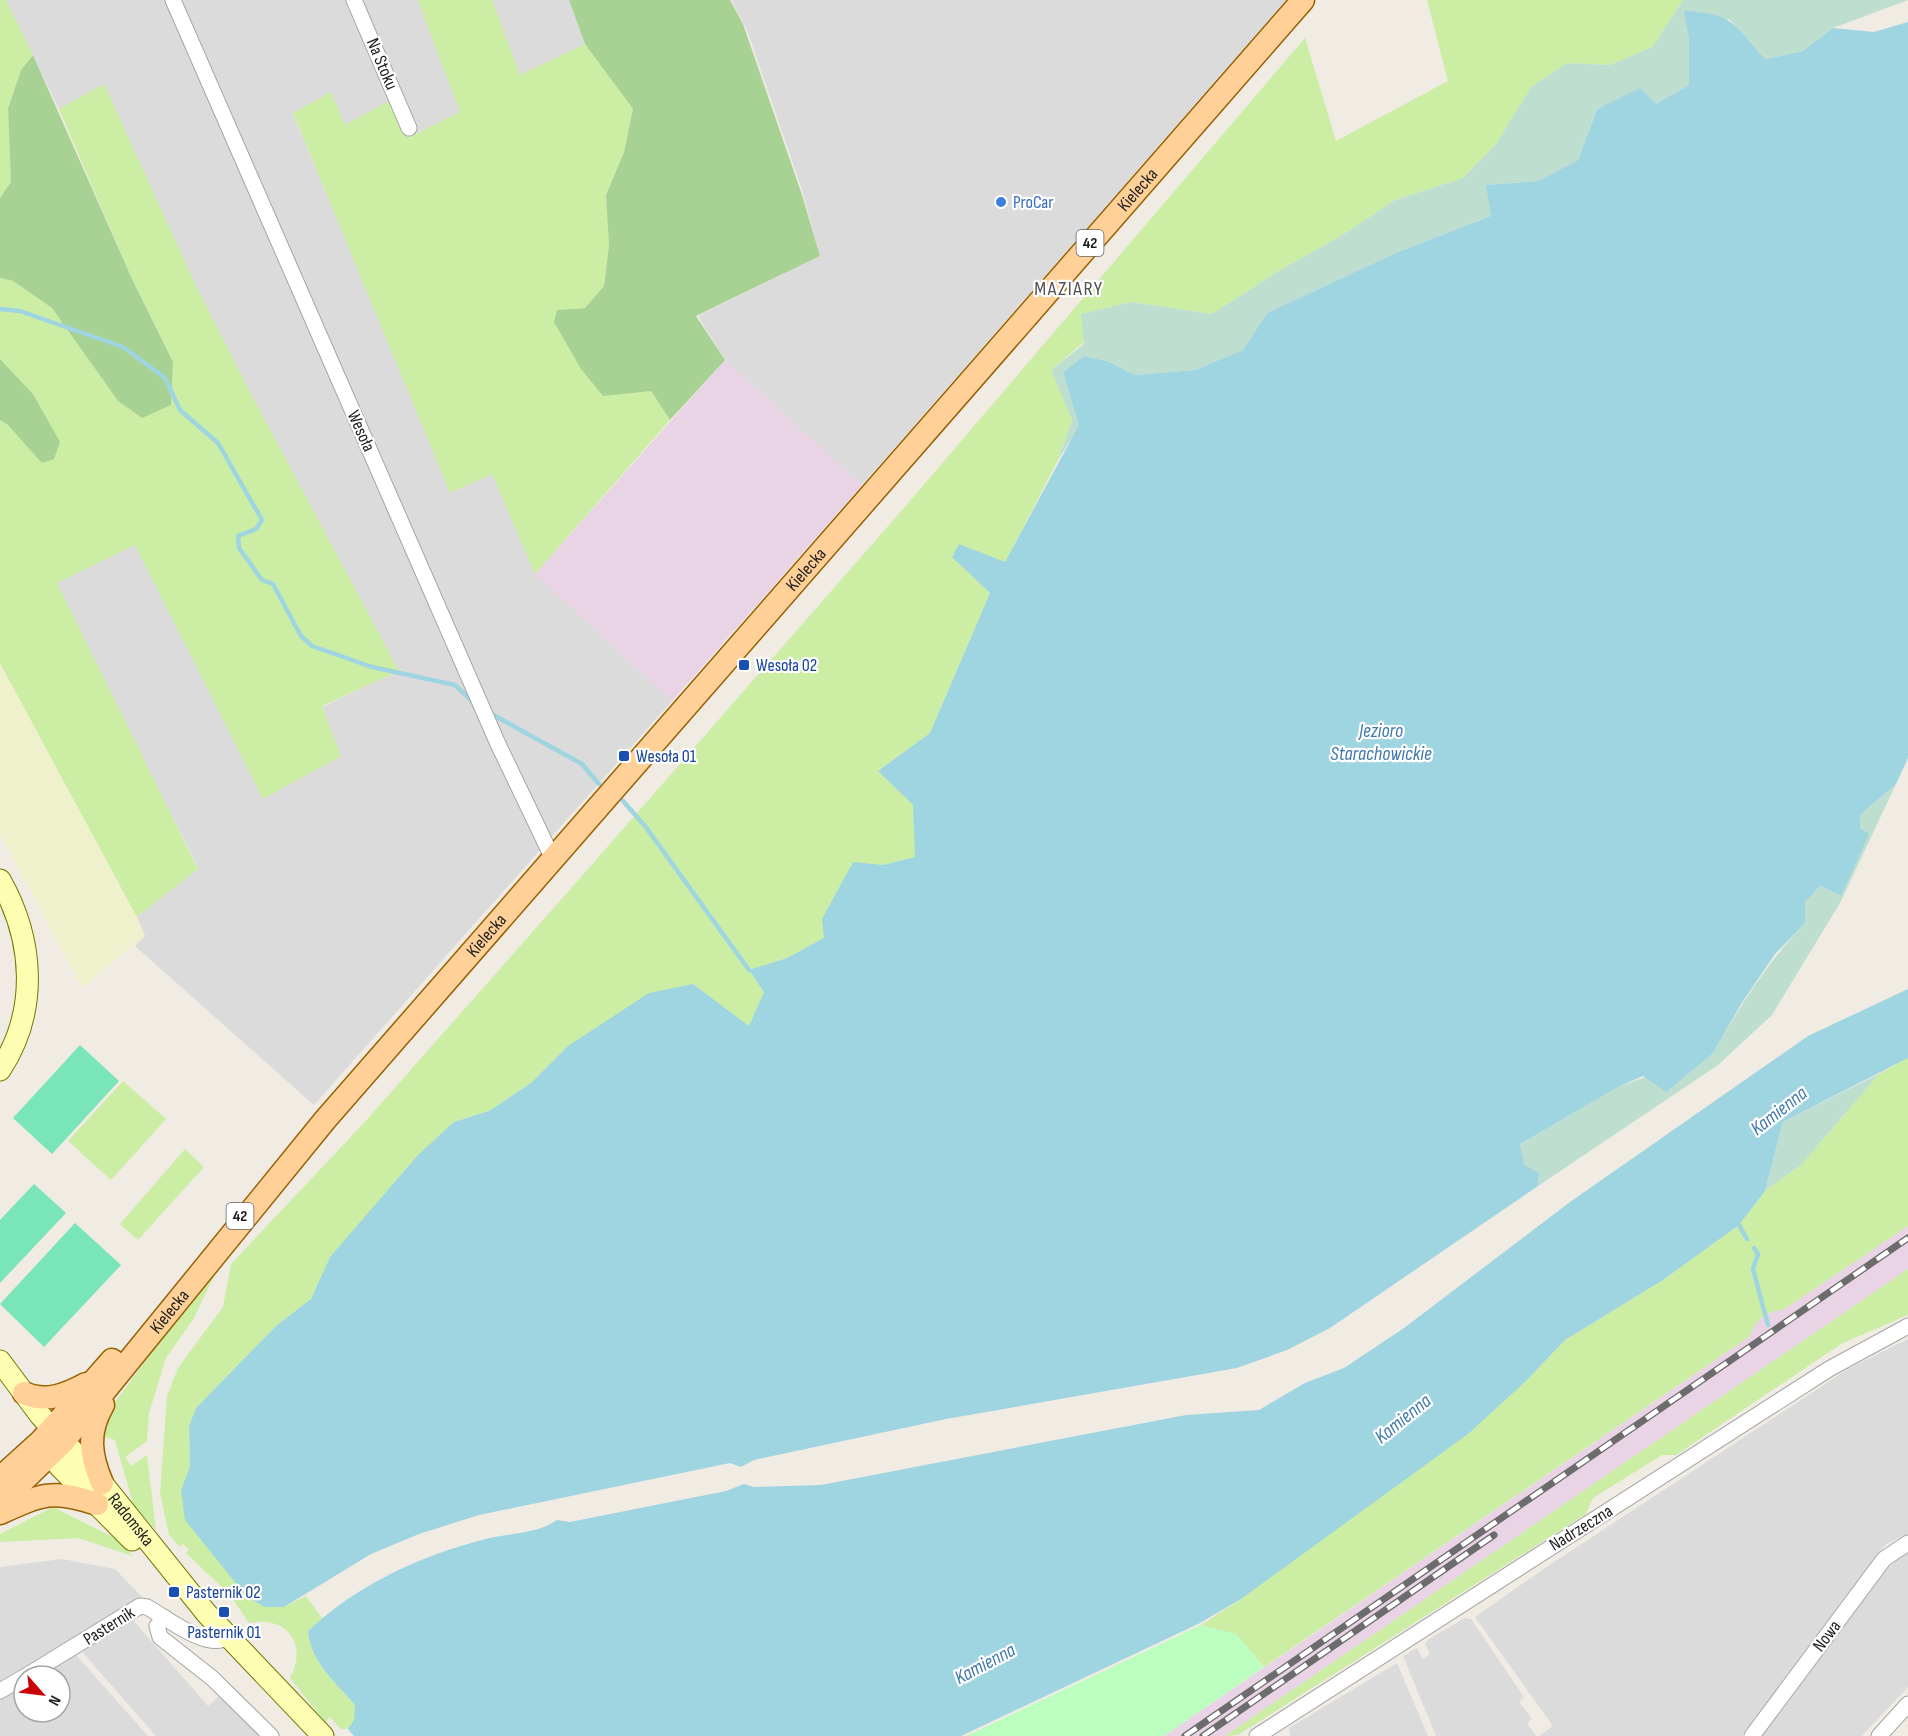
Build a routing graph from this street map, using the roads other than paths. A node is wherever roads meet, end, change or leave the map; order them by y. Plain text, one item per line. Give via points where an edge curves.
1 (173, 0) edge
2 (354, 0) edge
3 (1303, 0) edge
4 (409, 128) dead end
5 (553, 860) junction
6 (0, 880) edge
7 (0, 1070) edge
8 (310, 1139) junction
9 (1908, 1326) edge
10 (0, 1361) edge
11 (129, 1362) junction
12 (95, 1379) junction
13 (0, 1386) edge
14 (24, 1393) junction
15 (52, 1441) junction
16 (0, 1478) edge
17 (99, 1494) junction
18 (0, 1503) edge
19 (0, 1513) edge
20 (1908, 1543) edge
21 (164, 1617) junction
22 (227, 1637) junction
23 (45, 1664) edge
24 (1908, 1704) edge
25 (271, 1736) edge
26 (323, 1736) edge
27 (1257, 1736) edge
28 (1752, 1736) edge
29 (1879, 1736) edge

1 - 5 street, Wesoła via 498,744
2 - 4 street, Na Stoku
3 - 5 main road, Kielecka / 42
5 - 8 main road, Kielecka / 42
6 - 7 street via 22,928 28,968 25,1014
8 - 11 main road, Kielecka / 42
8 - 12 main road, Kielecka / 42
9 - 27 street, Nadrzeczna via 1829,1369
10 - 14 street
11 - 15 main road, Kielecka / 42
11 - 17 main road via 91,1430
12 - 14 main road via 68,1394 37,1398
12 - 15 main road, Kielecka / 42
13 - 15 street
14 - 15 street
15 - 16 main road, 42
15 - 17 street, Radomska
15 - 18 main road, 42
17 - 19 main road via 55,1493
17 - 22 street, Radomska
20 - 28 street, Nowa via 1884,1559
21 - 22 street, Pasternik via 205,1640
21 - 23 street, Pasternik via 140,1606
21 - 25 street via 157,1626 160,1637 203,1671
22 - 26 street, Radomska
24 - 29 street

